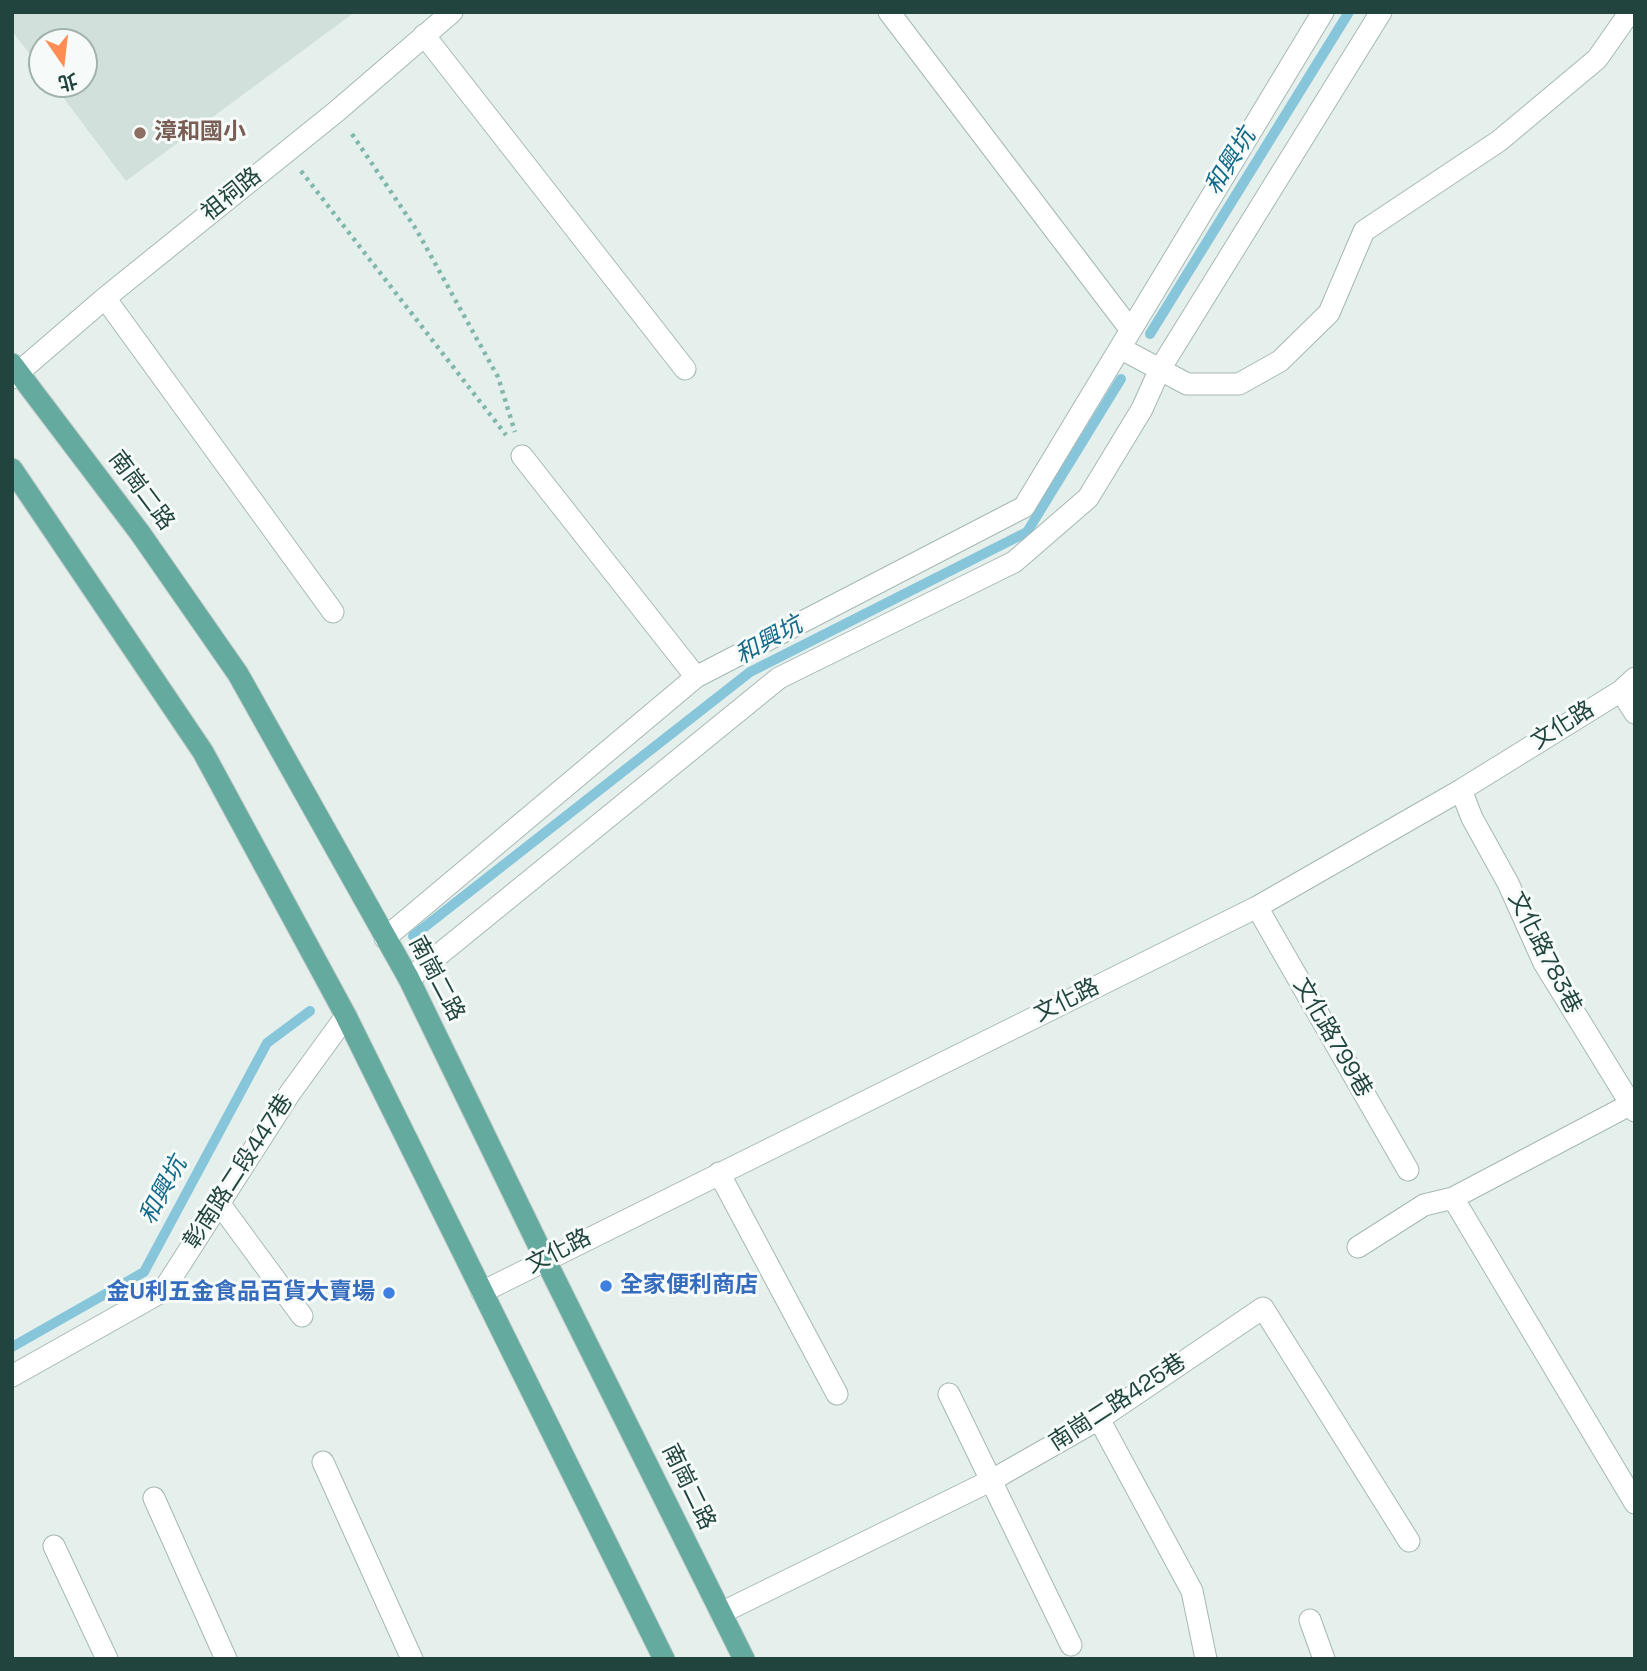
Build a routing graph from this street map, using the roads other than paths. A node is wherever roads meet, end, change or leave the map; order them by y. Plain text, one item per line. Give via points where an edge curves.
1 (452, 12) edge
2 (889, 12) edge
3 (1323, 12) edge
4 (1381, 12) edge
5 (1630, 12) edge
6 (424, 35) junction
7 (105, 298) junction
8 (1130, 328) junction
9 (1120, 348) junction
10 (685, 369) dead end
11 (1160, 369) junction
12 (14, 372) edge
13 (522, 456) road end
14 (12, 469) edge
15 (333, 612) dead end
16 (696, 677) junction
17 (1628, 684) edge
18 (1635, 713) edge
19 (1461, 790) junction
20 (1257, 907) junction
21 (385, 938) junction
22 (410, 979) junction
23 (346, 1016) junction
24 (1633, 1106) edge
25 (1408, 1170) dead end
26 (719, 1173) junction
27 (1453, 1198) junction
28 (219, 1203) junction
29 (1358, 1247) dead end
30 (545, 1259) junction
31 (482, 1292) junction
32 (302, 1316) dead end
33 (12, 1376) edge
34 (837, 1394) dead end
35 (949, 1394) dead end
36 (1099, 1419) junction
37 (323, 1462) dead end
38 (992, 1480) junction
39 (154, 1498) dead end
40 (1635, 1503) edge
41 (1409, 1541) dead end
42 (54, 1546) dead end
43 (722, 1614) junction
44 (1310, 1620) dead end
45 (1071, 1644) dead end
46 (107, 1659) edge
47 (226, 1659) edge
48 (412, 1659) edge
49 (664, 1659) edge
50 (744, 1659) edge
51 (1206, 1659) edge
52 (1324, 1659) edge

1 - 6 street, 祖祠路
2 - 8 street
3 - 8 street
4 - 11 street
5 - 11 street via 1597,59 1499,141 1364,231 1329,313 1280,361 1239,384 1187,384
6 - 7 street, 祖祠路
6 - 10 street
7 - 12 street, 祖祠路
7 - 15 street
8 - 9 street
9 - 11 street
9 - 16 street via 1024,507
11 - 22 street via 1142,410 1088,498 1014,562 779,678
12 - 21 main road, 南崗二路 via 140,533 238,674
13 - 16 street
14 - 23 main road via 203,752
16 - 21 street
17 - 18 street
17 - 19 street, 文化路
19 - 20 street, 文化路
19 - 24 street, 文化路783巷 via 1544,963
20 - 25 street, 文化路799巷
20 - 26 street, 文化路
21 - 22 main road, 南崗二路
22 - 30 main road, 南崗二路
23 - 28 street, 彰南路二段447巷 via 289,1093
23 - 31 main road
24 - 27 street
26 - 30 street, 文化路
26 - 34 street
27 - 29 street via 1424,1205
27 - 40 street
28 - 32 street
28 - 33 street, 彰南路二段447巷 via 163,1291
30 - 31 street, 文化路
30 - 43 main road, 南崗二路
31 - 49 main road
35 - 38 street
36 - 38 street, 南崗二路425巷
36 - 41 street, 南崗二路425巷 via 1263,1308
36 - 51 street via 1192,1591
37 - 48 street
38 - 43 street, 南崗二路425巷
38 - 45 street
39 - 47 street
42 - 46 street
43 - 50 main road, 南崗二路
44 - 52 street

